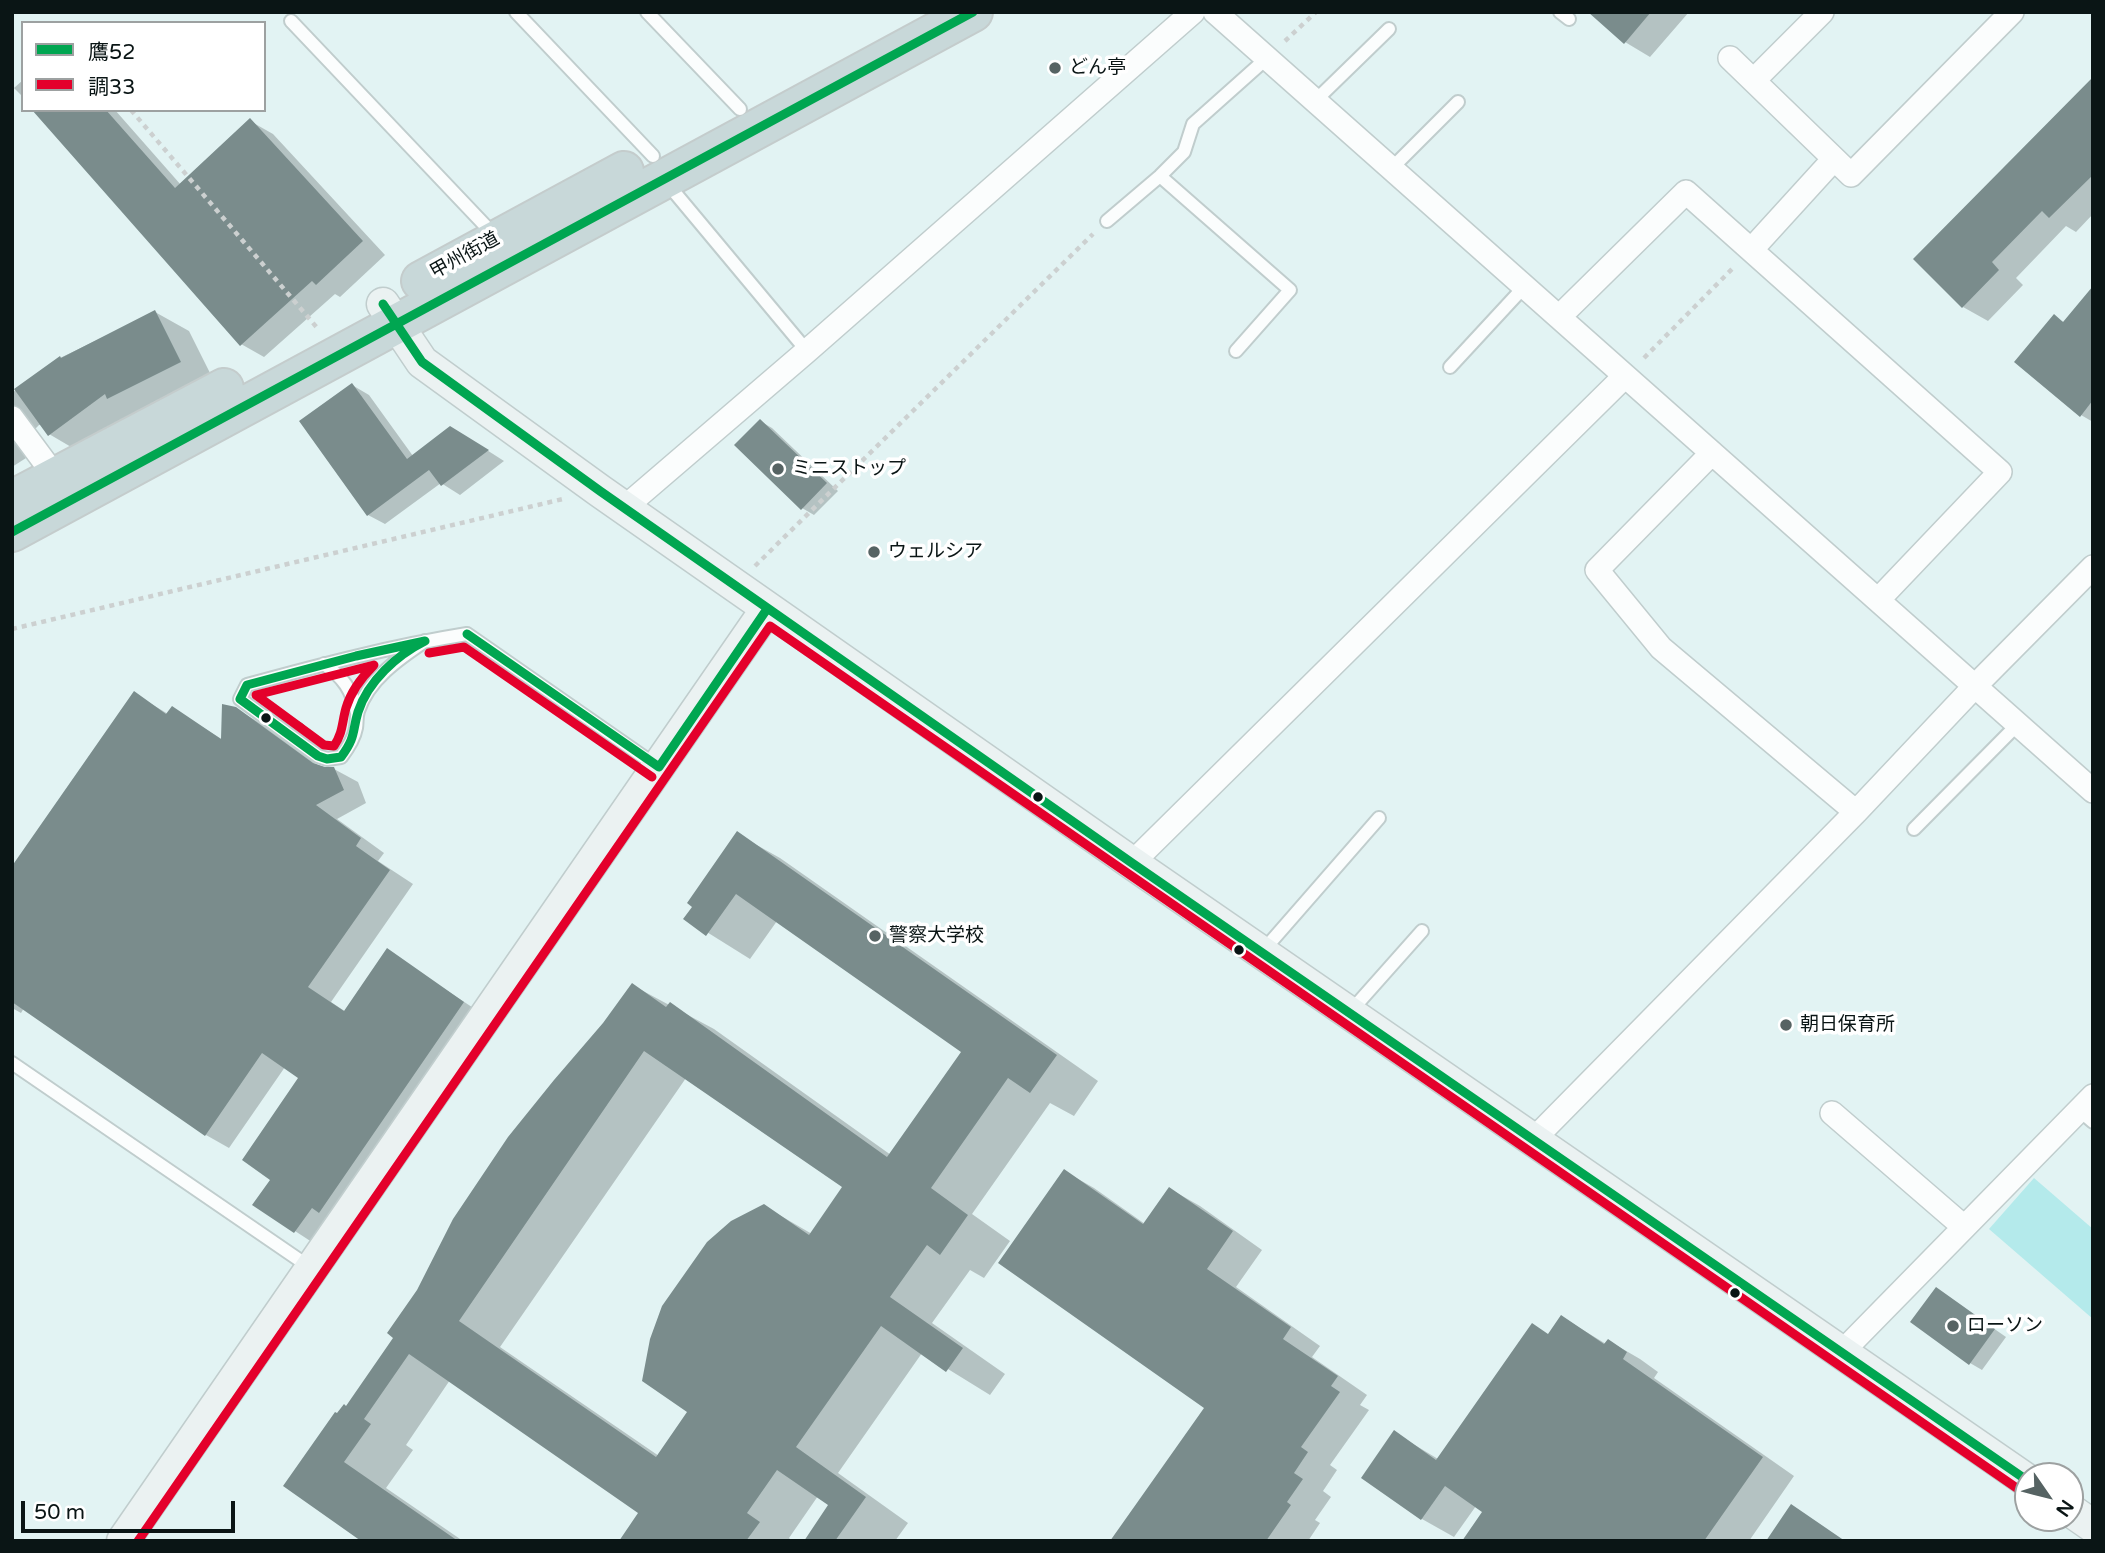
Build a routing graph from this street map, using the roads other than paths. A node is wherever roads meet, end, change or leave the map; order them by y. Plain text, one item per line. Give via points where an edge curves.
1 (516, 12) edge
2 (647, 12) edge
3 (917, 12) edge
4 (974, 12) edge
5 (1193, 12) edge
6 (1215, 12) edge
7 (1822, 12) edge
8 (2012, 12) edge
9 (291, 21) dead end
10 (1389, 29) dead end
11 (1267, 58) junction
12 (1730, 58) dead end
13 (1754, 80) junction
14 (1315, 101) junction
15 (1458, 102) dead end
16 (740, 109) junction
17 (1834, 159) junction
18 (658, 168) junction
19 (1391, 169) junction
20 (1160, 176) junction
21 (1107, 220) road end
22 (497, 238) junction
23 (1752, 249) junction
24 (1524, 287) junction
25 (390, 314) junction
26 (1559, 317) junction
27 (807, 351) junction
28 (1236, 351) dead end
29 (1450, 367) dead end
30 (1625, 376) junction
31 (12, 418) edge
32 (1712, 453) junction
33 (55, 476) junction
34 (612, 499) junction
35 (12, 500) edge
36 (12, 532) edge
37 (2093, 567) edge
38 (1878, 600) junction
39 (767, 609) junction
40 (425, 641) junction
41 (324, 664) junction
42 (1975, 686) junction
43 (357, 713) junction
44 (2018, 724) junction
45 (659, 767) junction
46 (2093, 791) edge
47 (1856, 812) junction
48 (1379, 818) dead end
49 (1914, 830) dead end
50 (1132, 863) junction
51 (1422, 931) dead end
52 (1262, 952) junction
53 (1350, 1012) junction
54 (12, 1063) edge
55 (2088, 1109) edge
56 (1832, 1113) dead end
57 (1533, 1140) junction
58 (1964, 1227) junction
59 (311, 1268) junction
60 (1843, 1351) junction
61 (2014, 1471) edge
62 (124, 1541) edge

1 - 18 lane
2 - 16 lane
3 - 16 highway, 甲州街道
4 - 18 highway, 甲州街道
5 - 27 street
6 - 11 street
7 - 13 street
8 - 17 street via 1851,175
9 - 22 lane
10 - 14 lane
11 - 14 street
11 - 20 lane via 1193,124 1184,152
12 - 13 street
13 - 17 street
14 - 19 street
15 - 19 lane
16 - 18 highway, 甲州街道
17 - 23 street
18 - 22 highway, 甲州街道
18 - 25 highway, 甲州街道
18 - 27 lane
19 - 24 street
20 - 21 lane
20 - 28 lane via 1290,290
22 - 25 highway, 甲州街道
23 - 26 street via 1686,192
23 - 38 street via 2000,472
24 - 26 street
24 - 29 lane
25 - 33 highway, 甲州街道 via 325,336
25 - 34 street via 422,362
25 - 36 highway, 甲州街道
26 - 30 street
27 - 34 street
30 - 32 street
30 - 50 street
31 - 33 street
32 - 38 street
32 - 47 street via 1597,570 1661,648
33 - 35 highway, 甲州街道
34 - 39 street
37 - 42 street
38 - 42 street
39 - 45 street
39 - 50 street
40 - 41 lane
40 - 43 lane via 383,673
40 - 45 lane via 467,634
41 - 43 lane via 352,692
41 - 43 lane via 247,685 240,699 327,759 341,757 350,745
42 - 44 street
42 - 47 street
44 - 46 street
44 - 49 lane
45 - 59 street
47 - 57 street
48 - 52 lane
50 - 52 street
51 - 53 lane
52 - 53 street
53 - 57 street
54 - 59 lane
55 - 58 street
56 - 58 street
57 - 60 street
58 - 60 street
59 - 62 street
60 - 61 street

